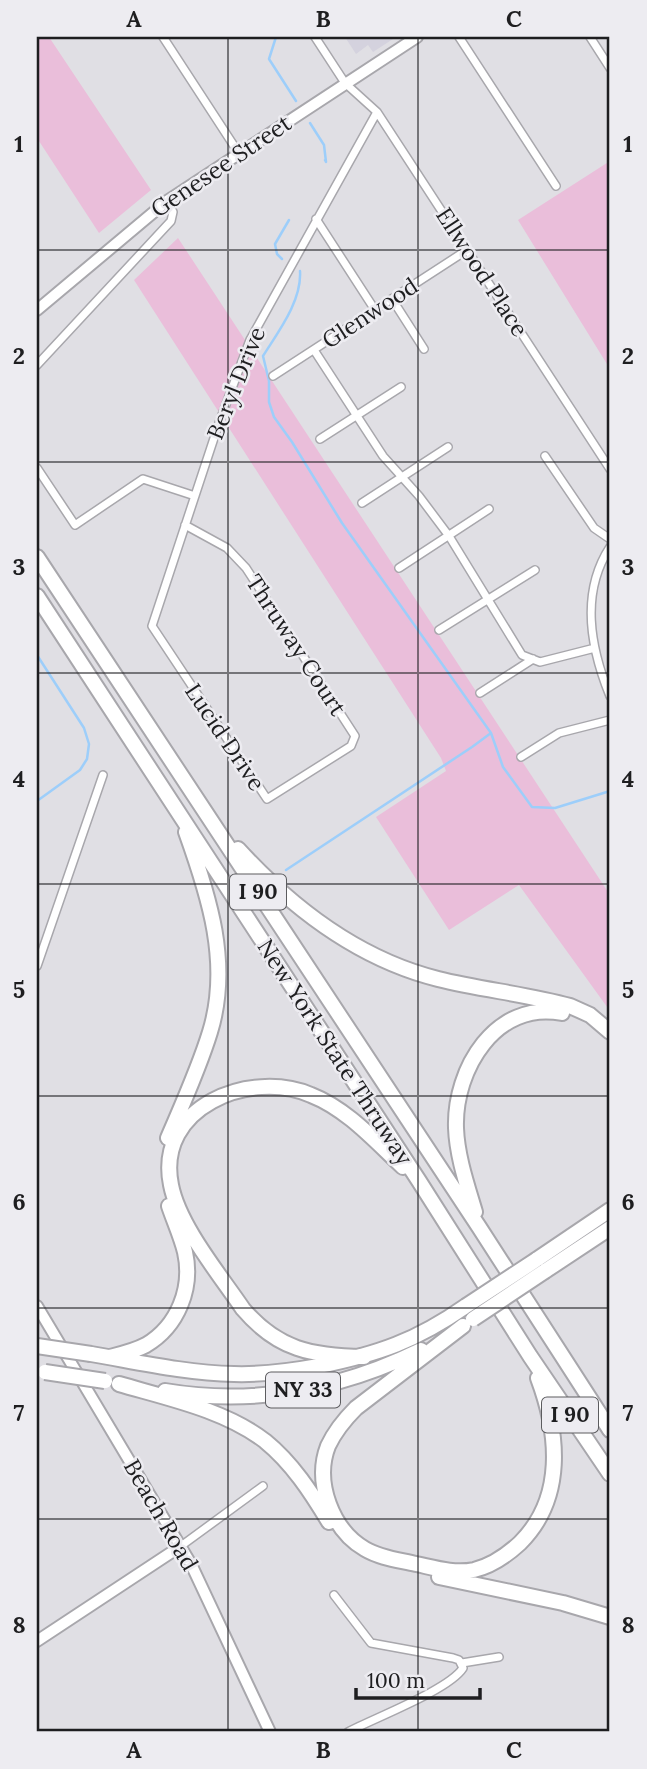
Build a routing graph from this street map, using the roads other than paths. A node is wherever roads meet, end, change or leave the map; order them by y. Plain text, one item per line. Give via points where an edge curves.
1 (163, 37) edge
2 (315, 37) edge
3 (417, 37) edge
4 (459, 37) edge
5 (590, 37) edge
6 (610, 68) edge
7 (345, 83) junction
8 (377, 111) junction
9 (238, 152) junction
10 (556, 186) dead end
11 (167, 201) junction
12 (316, 219) junction
13 (467, 250) junction
14 (392, 299) junction
15 (37, 310) edge
16 (375, 310) junction
17 (424, 349) dead end
18 (313, 350) junction
19 (37, 365) edge
20 (274, 376) dead end
21 (401, 387) dead end
22 (356, 416) junction
23 (320, 439) dead end
24 (448, 447) dead end
25 (545, 456) dead end
26 (37, 468) edge
27 (610, 469) edge
28 (402, 477) junction
29 (195, 496) junction
30 (362, 503) dead end
31 (489, 509) dead end
32 (185, 525) junction
33 (449, 536) junction
34 (610, 539) edge
35 (610, 547) edge
36 (37, 557) edge
37 (399, 568) dead end
38 (535, 570) dead end
39 (37, 596) edge
40 (489, 599) junction
41 (439, 630) dead end
42 (595, 648) junction
43 (533, 659) junction
44 (178, 666) joint
45 (480, 693) dead end
46 (610, 696) edge
47 (610, 720) edge
48 (522, 757) dead end
49 (311, 771) joint
50 (103, 775) dead end
51 (178, 811) junction
52 (212, 822) junction
53 (37, 966) edge
54 (610, 1032) edge
55 (610, 1042) edge
56 (419, 1181) junction
57 (608, 1220) edge
58 (479, 1227) junction
59 (37, 1306) edge
60 (467, 1317) junction
61 (37, 1346) edge
62 (530, 1356) junction
63 (110, 1357) junction
64 (363, 1357) junction
65 (41, 1372) edge
66 (112, 1382) junction
67 (587, 1394) junction
68 (610, 1417) edge
69 (610, 1430) edge
70 (610, 1474) edge
71 (263, 1486) dead end
72 (181, 1546) junction
73 (334, 1595) dead end
74 (610, 1617) edge
75 (37, 1641) edge
76 (499, 1657) dead end
77 (462, 1663) junction
78 (270, 1732) edge
79 (348, 1732) edge

1 - 9 street
2 - 7 street, Ellwood Place
3 - 7 street, Genesee Street
4 - 10 street
5 - 6 street
7 - 8 street, Ellwood Place
7 - 9 street, Genesee Street
8 - 12 street, Beryl Drive
8 - 13 street, Ellwood Place
9 - 11 street, Genesee Street
11 - 15 street, Genesee Street
11 - 19 street via 173,212 171,221
12 - 16 street
12 - 29 street, Beryl Drive via 250,340
13 - 14 street, Glenwood
13 - 27 street, Ellwood Place
14 - 16 street, Glenwood
14 - 17 street
16 - 18 street, Glenwood
18 - 20 street, Glenwood
18 - 22 street
21 - 22 street
22 - 23 street
22 - 28 street
24 - 28 street
25 - 34 street via 594,528
26 - 29 street via 75,525 143,479
28 - 30 street
28 - 33 street
29 - 32 street, Beryl Drive
31 - 33 street
32 - 44 street, Beryl Drive via 152,626
32 - 49 street, Thruway Court via 227,548 246,568 355,736 351,746
33 - 37 street
33 - 40 street
35 - 42 street via 597,570 591,597
36 - 52 highway, New York State Thruway / I 90
38 - 40 street
39 - 51 highway, New York State Thruway / I 90
40 - 41 street
40 - 43 street via 522,655
42 - 43 street via 540,662
42 - 46 street
43 - 45 street
44 - 49 street, Lucid Drive via 267,799
47 - 48 street via 559,733
50 - 53 street
51 - 56 highway, New York State Thruway / I 90
51 - 63 highway via 207,896 219,978 211,1030 163,1157 164,1186 185,1251 187,1283 173,1321 159,1335 144,1346
52 - 54 highway via 278,891 362,949 435,978 570,1006
52 - 58 highway, New York State Thruway / I 90
55 - 58 highway via 579,1018 546,1010 505,1022 482,1045 460,1091 456,1129
56 - 62 highway, New York State Thruway / I 90
56 - 64 highway via 341,1112 309,1094 279,1087 242,1089 209,1102 183,1126 173,1147 170,1183 179,1211 255,1323 298,1349
57 - 60 highway, NY 33, bridge
58 - 67 highway, New York State Thruway / I 90
59 - 72 street, Beach Road
60 - 62 highway via 356,1408 328,1446 324,1477 331,1510 343,1531 367,1551 466,1571 503,1557 527,1536 548,1501 555,1462 546,1400
60 - 64 highway, NY 33
60 - 66 highway, NY 33 via 424,1348 381,1368 275,1395 202,1396
61 - 63 highway, NY 33, bridge
62 - 70 highway, New York State Thruway / I 90
63 - 64 highway, NY 33 via 205,1372 270,1374
65 - 66 highway, NY 33, bridge
66 - 74 highway via 213,1413 264,1440 299,1475 337,1535 372,1562
67 - 68 highway
67 - 69 highway, New York State Thruway / I 90
71 - 72 street
72 - 75 street
72 - 78 street, Beach Road
73 - 77 street via 371,1643
76 - 77 street
77 - 79 street via 460,1673

